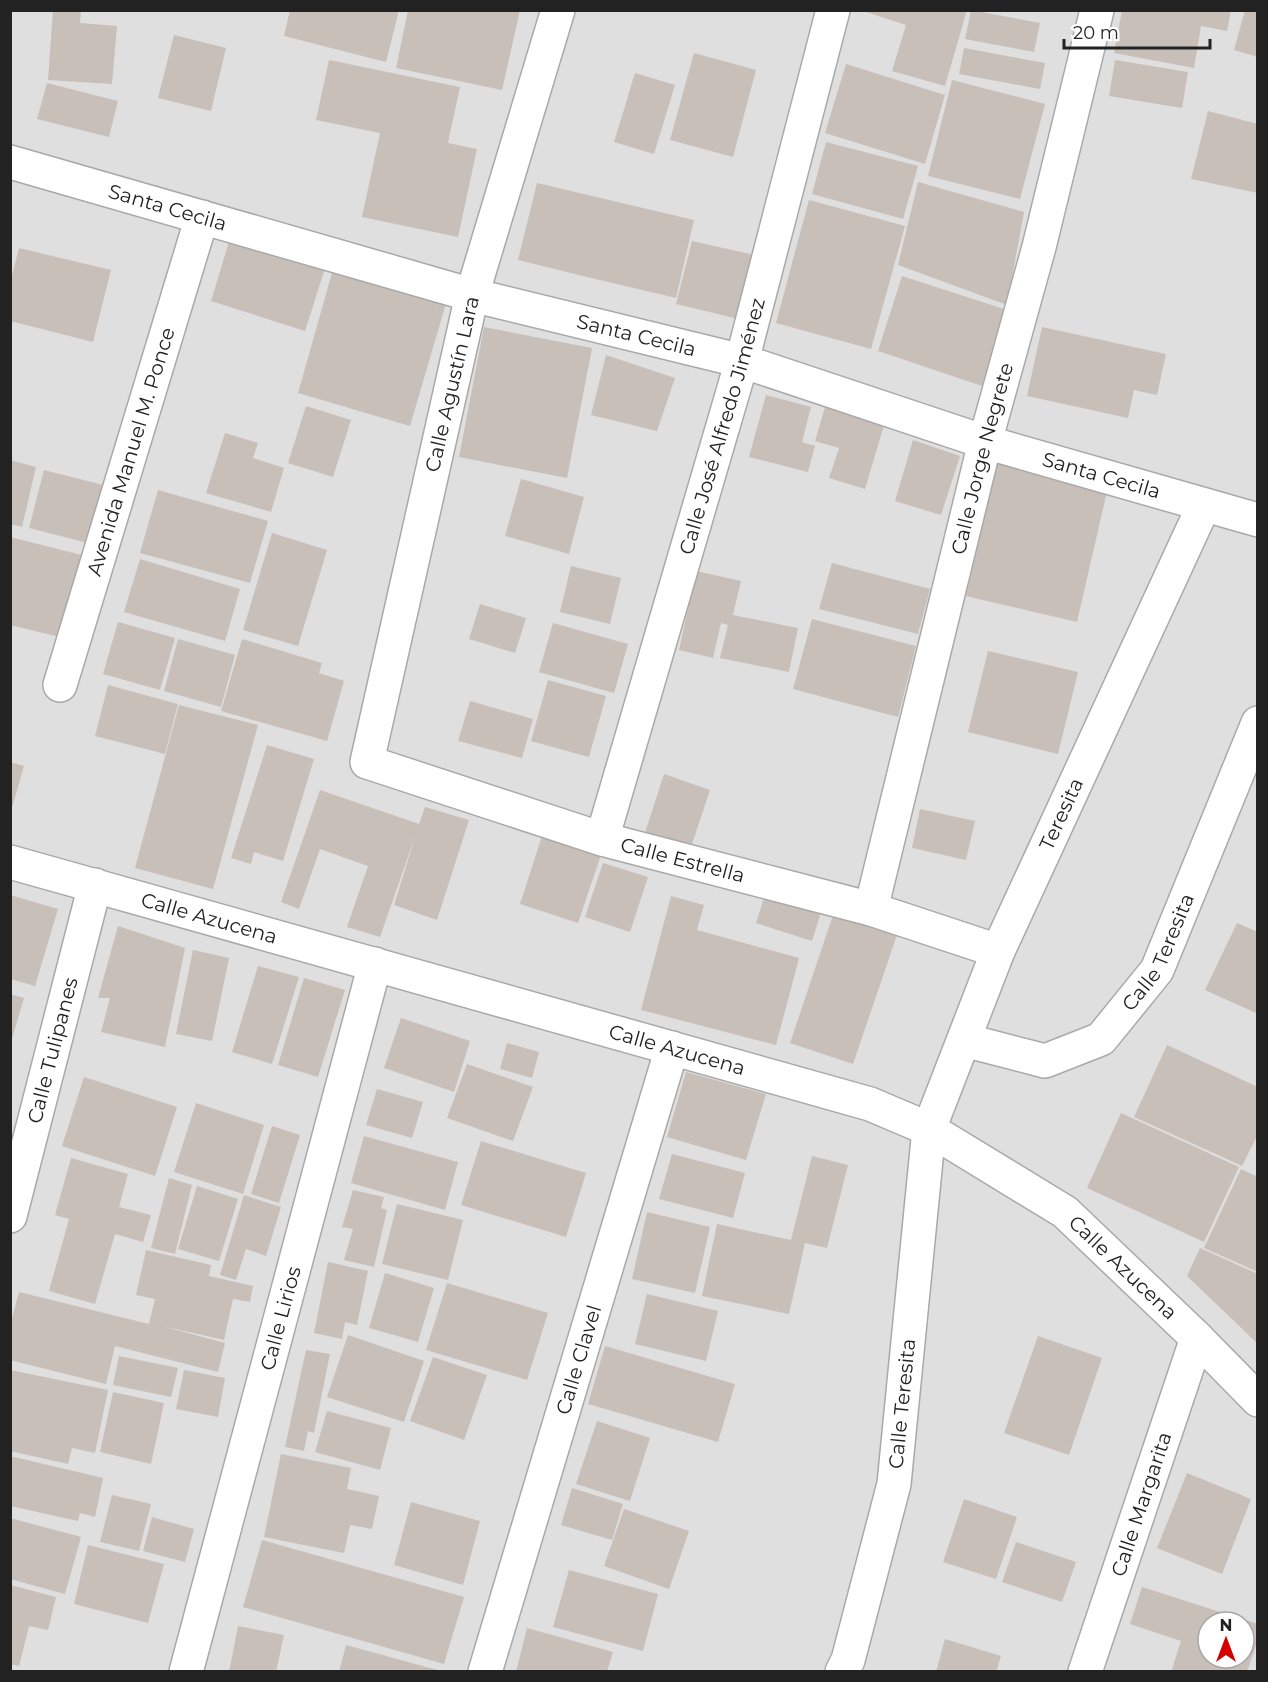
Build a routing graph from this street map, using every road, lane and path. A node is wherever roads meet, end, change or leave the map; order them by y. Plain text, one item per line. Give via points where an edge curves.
1 (558, 10) edge
2 (833, 10) edge
3 (1097, 10) edge
4 (10, 162) edge
5 (202, 217) junction
6 (472, 295) junction
7 (742, 361) junction
8 (985, 442) junction
9 (1204, 505) junction
10 (1257, 520) edge
11 (60, 685) dead end
12 (1257, 723) edge
13 (368, 762) joint
14 (602, 839) junction
15 (10, 862) edge
16 (95, 885) junction
17 (871, 909) junction
18 (998, 951) junction
19 (375, 964) junction
20 (964, 1040) junction
21 (672, 1047) junction
22 (929, 1129) junction
23 (10, 1215) edge
24 (1197, 1338) junction
25 (1257, 1397) edge
26 (186, 1671) edge
27 (486, 1671) edge
28 (842, 1671) edge
29 (1085, 1671) edge

1 - 6 street, Calle Agustín Lara
2 - 7 street, Calle José Alfredo Jiménez
3 - 8 street, Calle Jorge Negrete via 1039,247
4 - 5 street, Santa Cecila
5 - 6 street, Santa Cecila
5 - 11 street, Avenida Manuel M. Ponce
6 - 7 street, Santa Cecila
6 - 13 street, Calle Agustín Lara
7 - 8 street, Santa Cecila
7 - 14 street, Calle José Alfredo Jiménez
8 - 9 street, Santa Cecila
8 - 17 street, Calle Jorge Negrete
9 - 10 street, Santa Cecila
9 - 18 street, Teresita
12 - 20 street, Calle Teresita via 1158,970 1101,1040 1045,1061
13 - 14 street, Calle Estrella
14 - 17 street, Calle Estrella
15 - 16 street, Calle Azucena
16 - 19 street, Calle Azucena
16 - 23 street, Calle Tulipanes
17 - 18 street, Calle Estrella
18 - 20 street, Teresita
19 - 21 street, Calle Azucena
19 - 26 street, Calle Lirios
20 - 22 street, Teresita
21 - 22 street, Calle Azucena via 870,1104
21 - 27 street, Calle Clavel
22 - 24 street, Calle Azucena via 1065,1212
22 - 28 street, Calle Teresita via 894,1484
24 - 25 street, Calle Azucena
24 - 29 street, Calle Margarita

